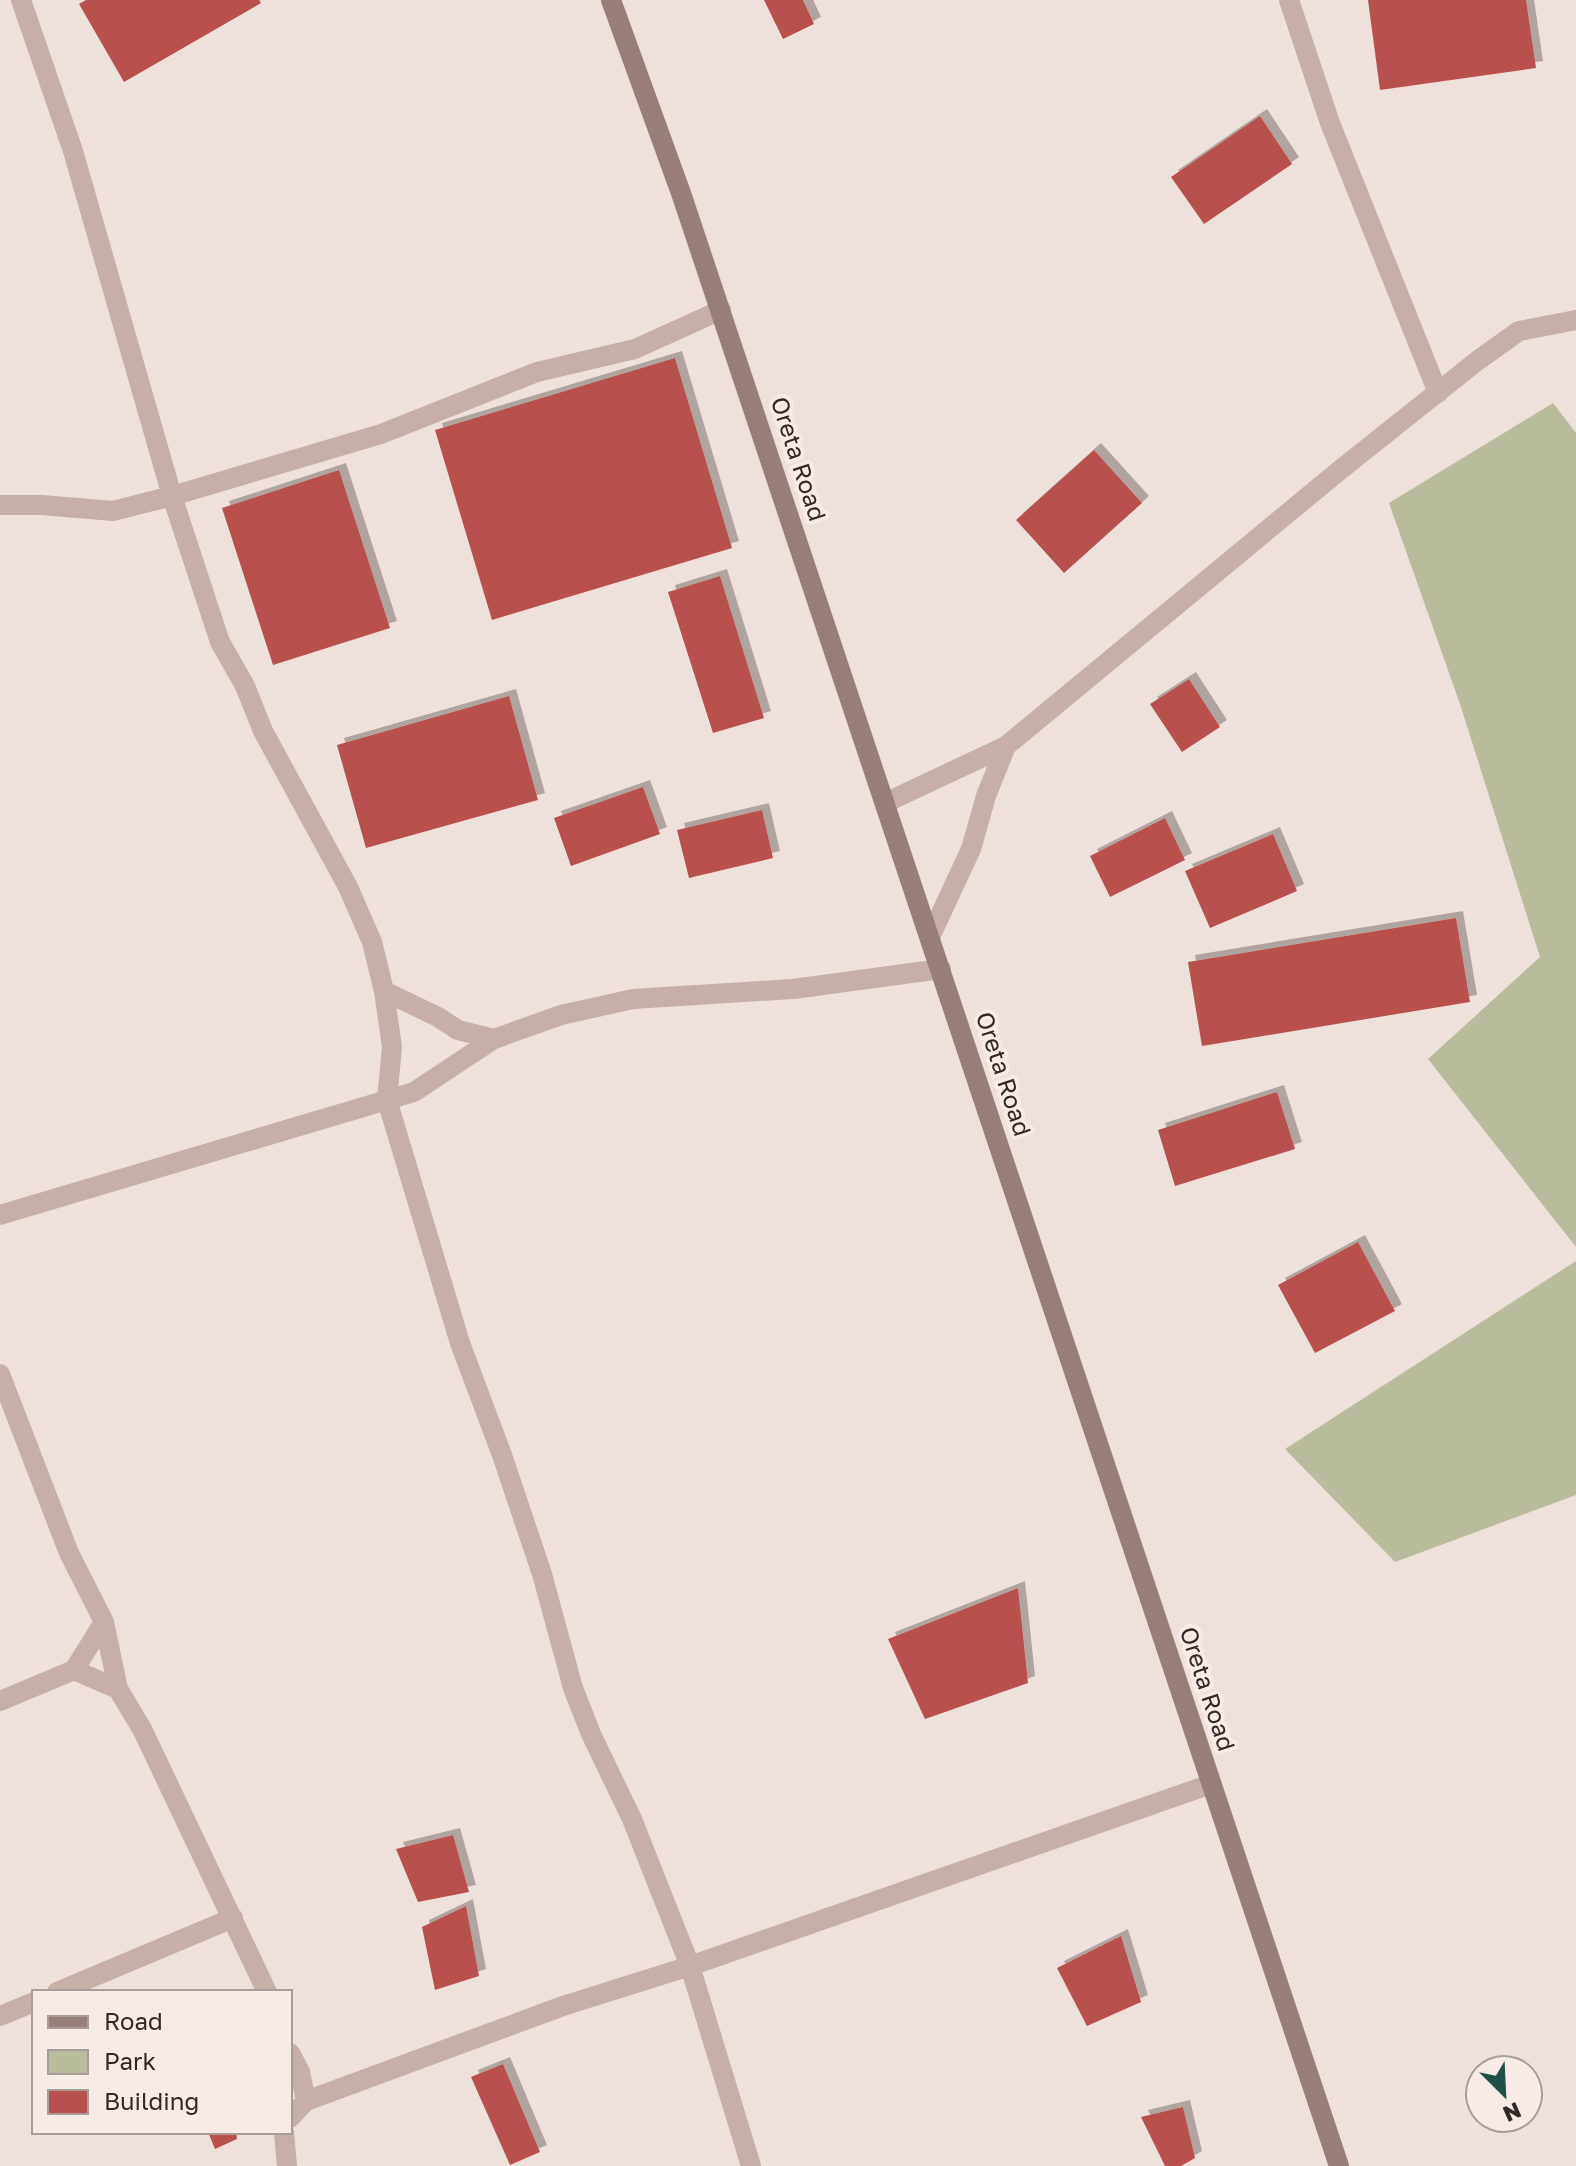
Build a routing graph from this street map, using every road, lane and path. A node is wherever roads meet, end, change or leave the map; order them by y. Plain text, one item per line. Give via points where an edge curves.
1 (21, 0) edge
2 (611, 0) edge
3 (1289, 0) edge
4 (721, 310) junction
5 (1576, 320) edge
6 (1438, 393) junction
7 (172, 496) junction
8 (0, 505) edge
9 (1006, 746) junction
10 (885, 803) junction
11 (930, 937) junction
12 (941, 969) junction
13 (384, 991) junction
14 (494, 1039) junction
15 (387, 1100) junction
16 (0, 1215) edge
17 (0, 1374) edge
18 (104, 1622) junction
19 (74, 1670) junction
20 (118, 1689) junction
21 (0, 1701) edge
22 (1211, 1784) junction
23 (233, 1918) junction
24 (690, 1966) junction
25 (62, 1990) edge
26 (266, 1990) edge
27 (32, 2003) edge
28 (0, 2016) edge
29 (292, 2057) edge
30 (306, 2101) junction
31 (292, 2116) edge
32 (284, 2134) edge
33 (287, 2166) edge
34 (751, 2166) edge
35 (1339, 2166) edge

1 - 7 street via 73,151
2 - 4 street, Oreta Road
3 - 6 street via 1330,123
4 - 7 street via 635,349 537,372 381,434
4 - 10 street, Oreta Road
5 - 6 street via 1519,331
6 - 9 street
7 - 8 street via 113,511
7 - 13 street via 220,642 348,887 372,942
9 - 10 street
9 - 11 street via 971,849
10 - 11 street, Oreta Road
11 - 12 street, Oreta Road
12 - 14 street via 793,989 633,999 561,1015
12 - 22 street, Oreta Road
13 - 14 street via 458,1030
13 - 15 street via 392,1047
14 - 15 street via 414,1092
15 - 16 street
15 - 24 street via 460,1343 542,1574 573,1688
17 - 18 street via 69,1553
18 - 19 street
18 - 20 street
19 - 20 street
19 - 21 street
20 - 23 street
22 - 24 street
22 - 35 street, Oreta Road
23 - 25 street
23 - 26 street
24 - 30 street via 563,2006
24 - 34 street
27 - 28 street
29 - 30 street
30 - 31 street
32 - 33 street

